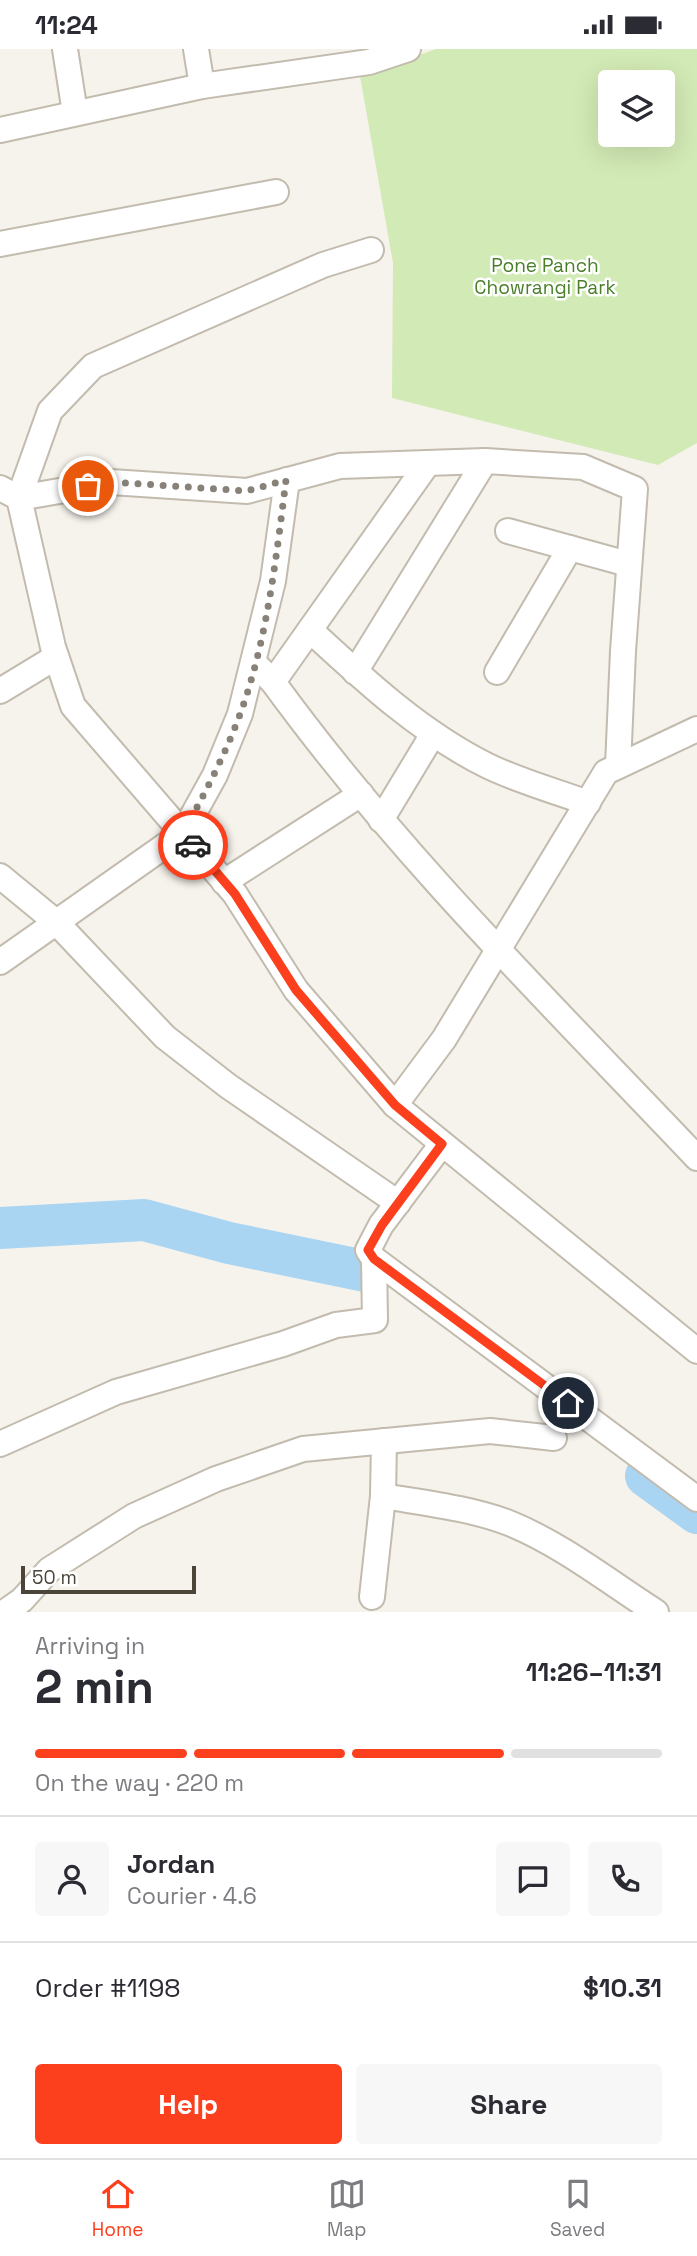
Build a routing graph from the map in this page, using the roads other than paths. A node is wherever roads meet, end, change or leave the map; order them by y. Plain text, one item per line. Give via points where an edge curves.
1 (65, 49) edge
2 (196, 49) edge
3 (408, 49) edge
4 (202, 86) junction
5 (75, 113) junction
6 (0, 130) edge
7 (276, 191) dead end
8 (0, 244) edge
9 (371, 250) dead end
10 (485, 461) junction
11 (428, 463) junction
12 (286, 480) junction
13 (9, 493) edge
14 (508, 531) dead end
15 (570, 548) junction
16 (628, 564) junction
17 (310, 630) junction
18 (56, 657) junction
19 (254, 663) junction
20 (355, 672) junction
21 (498, 672) dead end
22 (273, 682) junction
23 (0, 691) edge
24 (697, 729) edge
25 (433, 734) junction
26 (618, 766) junction
27 (361, 794) junction
28 (587, 803) junction
29 (381, 820) junction
30 (183, 833) junction
31 (0, 876) edge
32 (224, 882) junction
33 (56, 922) junction
34 (498, 949) junction
35 (0, 962) edge
36 (395, 1105) junction
37 (442, 1144) junction
38 (697, 1158) edge
39 (398, 1203) junction
40 (374, 1259) junction
41 (697, 1351) edge
42 (554, 1438) dead end
43 (384, 1441) junction
44 (0, 1444) edge
45 (383, 1496) junction
46 (697, 1499) edge
47 (372, 1597) dead end
48 (5, 1612) edge
49 (656, 1612) edge

1 - 5 street
2 - 4 street
3 - 4 street via 369,62
4 - 5 street
5 - 6 street
7 - 8 street
9 - 13 street via 323,265 93,366 50,411
10 - 11 street
10 - 16 street via 583,467 635,489
10 - 20 street
11 - 12 street via 340,466
11 - 17 street
12 - 13 street via 247,491 111,482
12 - 19 street via 273,581
13 - 18 street
14 - 15 street
15 - 16 street
15 - 21 street
16 - 26 street
17 - 20 street
17 - 22 street
18 - 23 street
18 - 30 street via 73,706
19 - 22 street
19 - 30 street via 220,763
20 - 25 street
22 - 27 street
24 - 26 street
25 - 28 street via 488,766
25 - 29 street
26 - 28 street via 606,772
27 - 29 street
27 - 32 street
28 - 34 street
29 - 34 street
30 - 32 street
30 - 33 street
31 - 33 street
32 - 36 street via 296,990
33 - 35 street
33 - 39 street via 165,1037
34 - 36 street via 444,1038
34 - 38 street
36 - 37 street
37 - 39 street
37 - 41 street
39 - 40 street via 368,1250
40 - 44 street via 375,1320 336,1325 116,1392
40 - 46 street
42 - 43 street via 490,1431
43 - 45 street
43 - 48 street via 303,1449 169,1500 134,1516 49,1570
45 - 47 street
45 - 49 street via 509,1523

